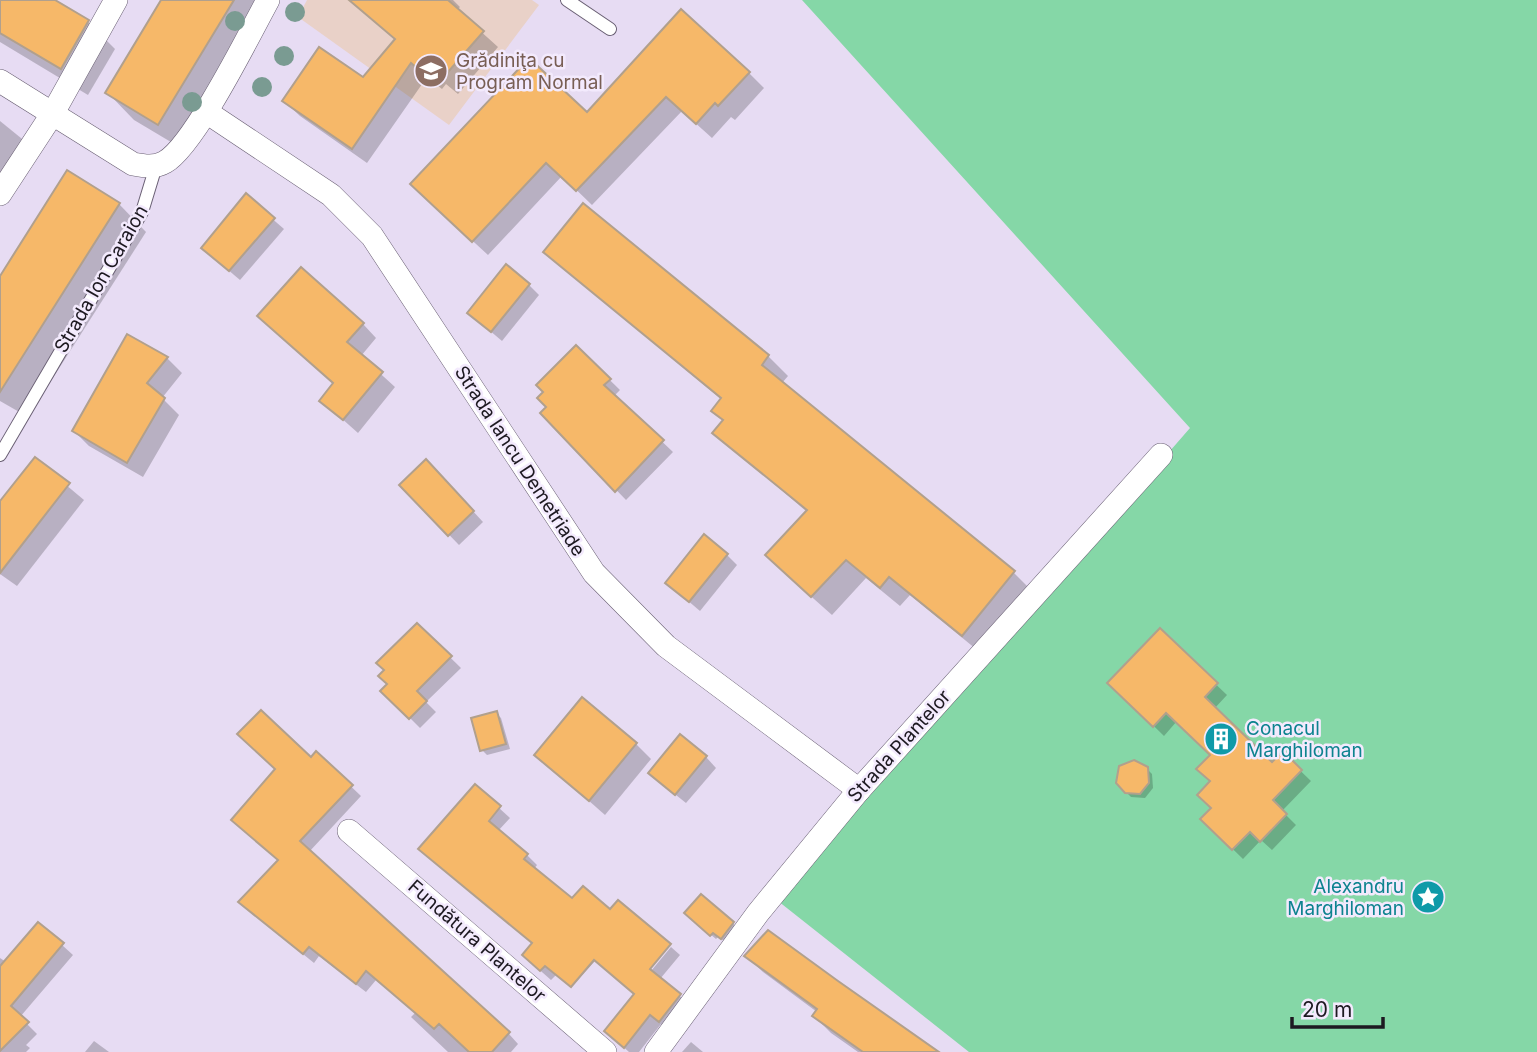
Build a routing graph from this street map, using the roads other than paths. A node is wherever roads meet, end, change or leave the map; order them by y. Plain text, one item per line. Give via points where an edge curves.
1 (116, 0) edge
2 (268, 0) edge
3 (568, 0) edge
4 (610, 29) dead end
5 (0, 80) edge
6 (205, 111) junction
7 (53, 113) junction
8 (156, 166) junction
9 (0, 194) edge
10 (0, 455) edge
11 (1161, 455) dead end
12 (859, 790) junction
13 (349, 831) dead end
14 (605, 1052) edge
15 (656, 1052) edge

1 - 7 street
2 - 6 street
3 - 4 lane
5 - 7 street
6 - 8 street via 177,152
6 - 12 street, Strada Iancu Demetriade via 331,195 372,236 594,573 666,646
7 - 8 street via 134,164
7 - 9 street
8 - 10 lane, Strada Ion Caraion via 142,212
11 - 12 street, Strada Plantelor
12 - 15 street, Strada Plantelor via 758,913
13 - 14 street, Fundătura Plantelor

